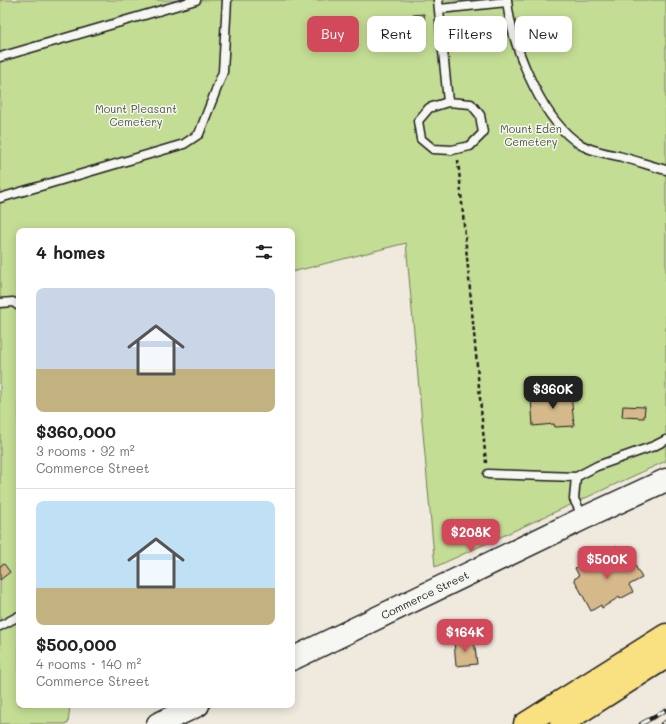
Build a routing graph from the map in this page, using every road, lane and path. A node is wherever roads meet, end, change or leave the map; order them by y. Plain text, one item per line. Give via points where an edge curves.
1 (196, 0) edge
2 (227, 0) edge
3 (438, 0) edge
4 (507, 1) edge
5 (439, 9) junction
6 (0, 57) edge
7 (448, 102) junction
8 (457, 149) junction
9 (666, 170) edge
10 (0, 198) edge
11 (0, 303) edge
12 (16, 304) edge
13 (666, 440) edge
14 (488, 474) joint
15 (576, 477) junction
16 (666, 480) edge
17 (584, 518) junction
18 (16, 618) edge
19 (0, 626) edge
20 (666, 635) edge
21 (666, 657) edge
22 (295, 658) edge
23 (192, 708) edge
24 (158, 724) edge
25 (525, 724) edge
26 (560, 724) edge

1 - 6 lane
2 - 10 lane via 224,72 200,134 184,144
3 - 5 lane
4 - 5 lane
4 - 9 lane via 517,46 531,81 556,122 574,140 592,150
5 - 7 lane
7 - 8 lane via 471,104 480,115 483,133 470,146
7 - 8 lane via 429,108 418,121 421,139 433,149
8 - 14 path
11 - 12 lane
13 - 15 lane via 597,466
14 - 15 lane
15 - 17 lane via 574,499
16 - 17 street, Commerce Street
17 - 22 street, Commerce Street
18 - 19 lane
20 - 25 highway
21 - 26 highway
23 - 24 street

